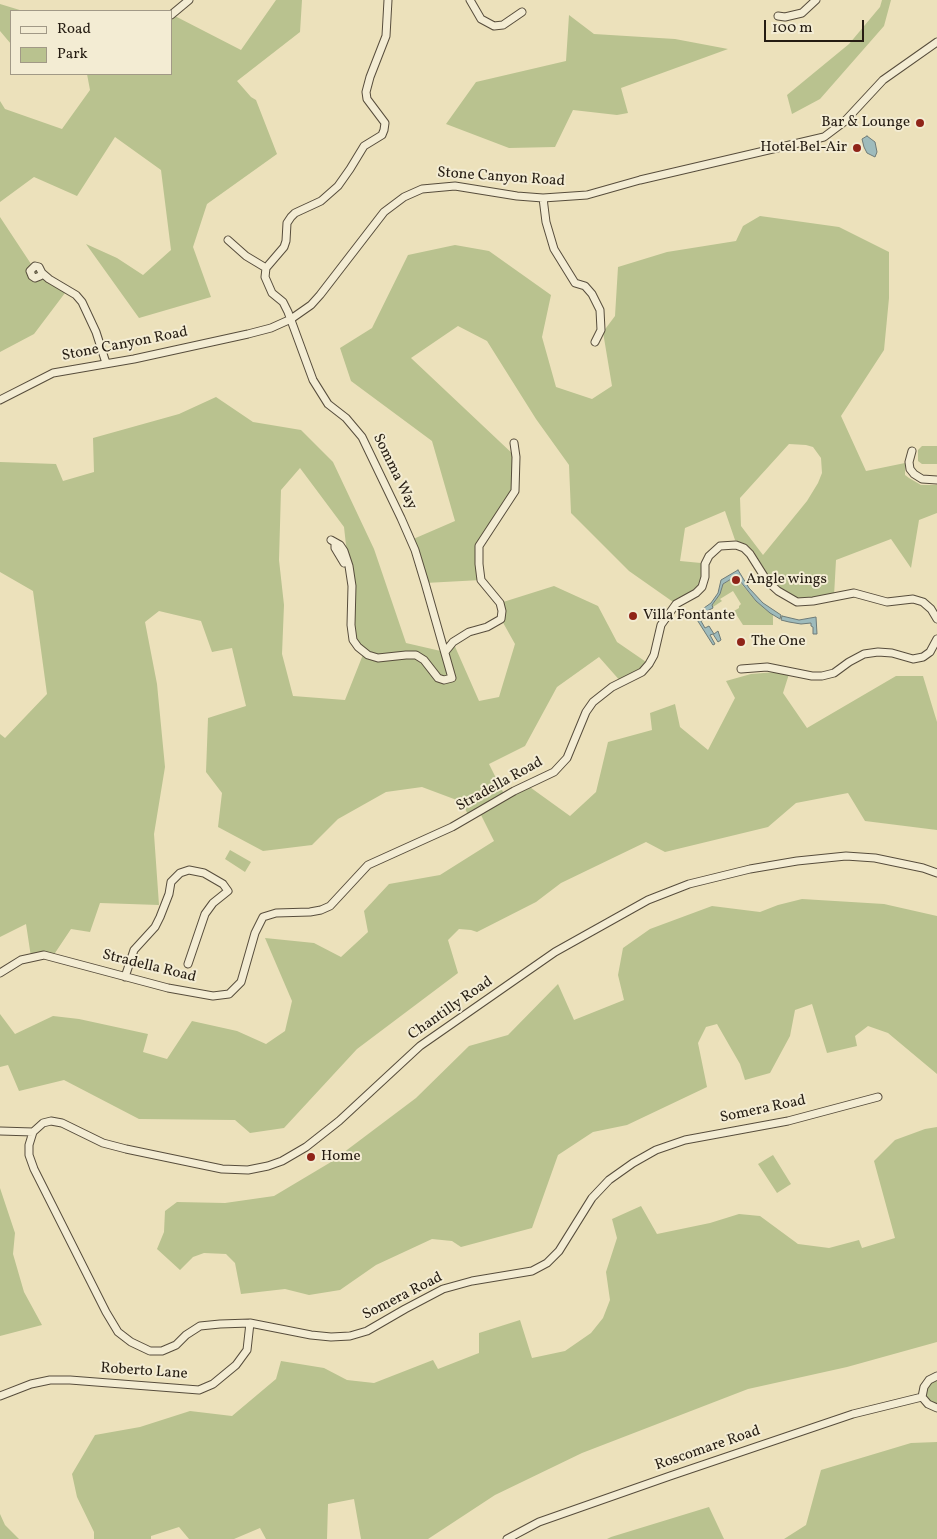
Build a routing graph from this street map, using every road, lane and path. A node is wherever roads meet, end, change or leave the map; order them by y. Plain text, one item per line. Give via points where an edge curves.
1 (189, 0) edge
2 (388, 0) edge
3 (470, 0) edge
4 (816, 0) edge
5 (522, 12) dead end
6 (172, 15) edge
7 (778, 16) dead end
8 (937, 42) edge
9 (543, 198) junction
10 (228, 240) dead end
11 (266, 268) junction
12 (42, 273) dead end
13 (291, 318) junction
14 (595, 342) dead end
15 (106, 363) junction
16 (0, 400) edge
17 (514, 443) dead end
18 (912, 451) dead end
19 (937, 480) edge
20 (333, 542) dead end
21 (937, 619) edge
22 (937, 639) edge
23 (445, 652) junction
24 (741, 669) dead end
25 (937, 873) edge
26 (188, 964) dead end
27 (0, 973) edge
28 (125, 977) junction
29 (878, 1097) dead end
30 (0, 1131) edge
31 (33, 1132) junction
32 (250, 1323) junction
33 (937, 1376) edge
34 (0, 1396) edge
35 (922, 1397) junction
36 (937, 1408) edge
37 (507, 1539) edge

1 - 6 street
2 - 11 street via 386,36 366,92 367,100 385,123 382,135 359,151 338,186 321,201 291,217 287,223 284,247
3 - 5 street via 481,19 494,26 503,25
4 - 7 street via 802,13
8 - 9 street, Stone Canyon Road via 883,80 844,122 824,137 587,195
9 - 13 street, Stone Canyon Road via 455,186 414,192 384,212 320,296
9 - 14 street via 554,248 575,282 585,286 600,310 600,330
10 - 11 street
11 - 13 street, Somma Way via 268,284
12 - 15 street via 82,302
13 - 15 street, Stone Canyon Road via 248,334
13 - 23 street, Somma Way via 313,380 328,404 362,437 401,518 415,550
15 - 16 street, Stone Canyon Road via 53,373
17 - 23 street via 514,491 480,546 481,580 500,603 501,619 469,632 453,642
18 - 19 street via 909,462 914,474 922,479
20 - 23 street, Somma Way via 344,550 349,566 351,625 353,640 358,647 368,656 378,658 416,655 442,680 452,678
21 - 28 street, Stradella Road via 923,602 913,599 887,602 854,593 796,602 767,581 744,548 720,546 705,564 702,587 676,604 661,625 649,664 632,679 612,687 593,702 567,758 554,772 452,827 372,862 330,906 310,912 276,912 263,917 241,982 229,994 213,996
22 - 24 street via 923,657 913,659 878,652 864,654 834,673 822,676 767,667
25 - 31 street, Chantilly Road via 875,858 846,856 750,869 689,884 648,900 556,952 420,1046 339,1121 306,1147 268,1166 248,1170 222,1169 126,1149 51,1121
26 - 28 street via 205,914 212,903 228,891 223,884 190,870 171,882 160,917 134,950
27 - 28 street, Stradella Road via 21,960 44,955
29 - 32 street, Somera Road via 788,1121 685,1140 656,1150 609,1180 592,1198 559,1251 547,1263 532,1271 443,1289 367,1332 331,1337
30 - 31 street, Chantilly Road
31 - 32 street, Somera Road via 29,1155 34,1168 118,1332 142,1348 162,1351 176,1345 200,1326
32 - 34 street, Roberto Lane via 247,1350 236,1365 213,1384 199,1390 50,1380
33 - 35 street via 929,1380
35 - 36 street
35 - 37 street, Roscomare Road via 853,1414 670,1476 539,1522

